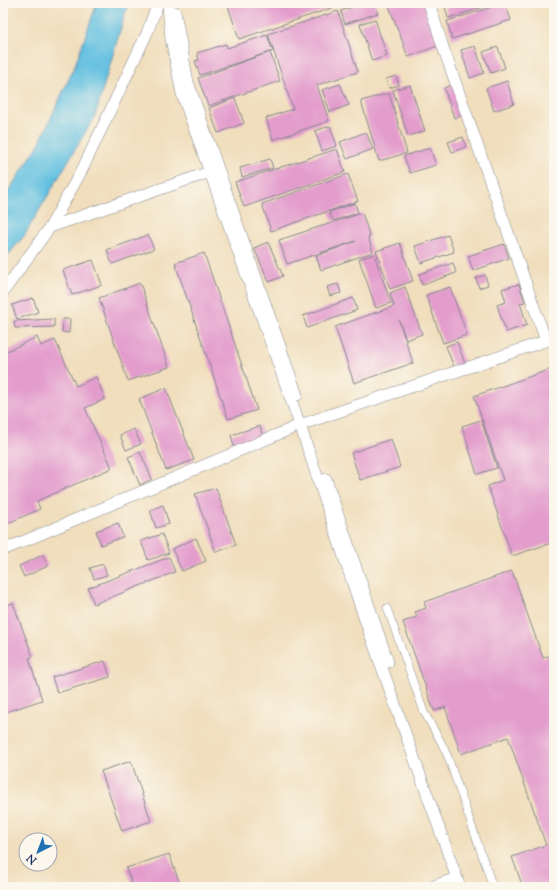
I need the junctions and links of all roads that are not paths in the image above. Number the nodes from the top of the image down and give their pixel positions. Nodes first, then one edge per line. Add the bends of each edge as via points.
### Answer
1 (158, 3) edge
2 (168, 3) edge
3 (174, 3) edge
4 (429, 3) edge
5 (210, 172) junction
6 (50, 227) junction
7 (3, 292) edge
8 (550, 340) edge
9 (304, 424) junction
10 (3, 550) edge
11 (387, 608) dead end
12 (458, 883) edge
13 (431, 887) edge
14 (464, 887) edge
15 (493, 887) edge

1 - 6 street via 147,33 82,170
2 - 5 street via 171,39 182,94
3 - 9 street via 188,82
4 - 8 street
5 - 6 street
5 - 9 street
6 - 7 street
8 - 9 street
9 - 10 street
9 - 12 street via 364,617
9 - 14 street
11 - 15 street via 424,712 448,757
12 - 13 street

